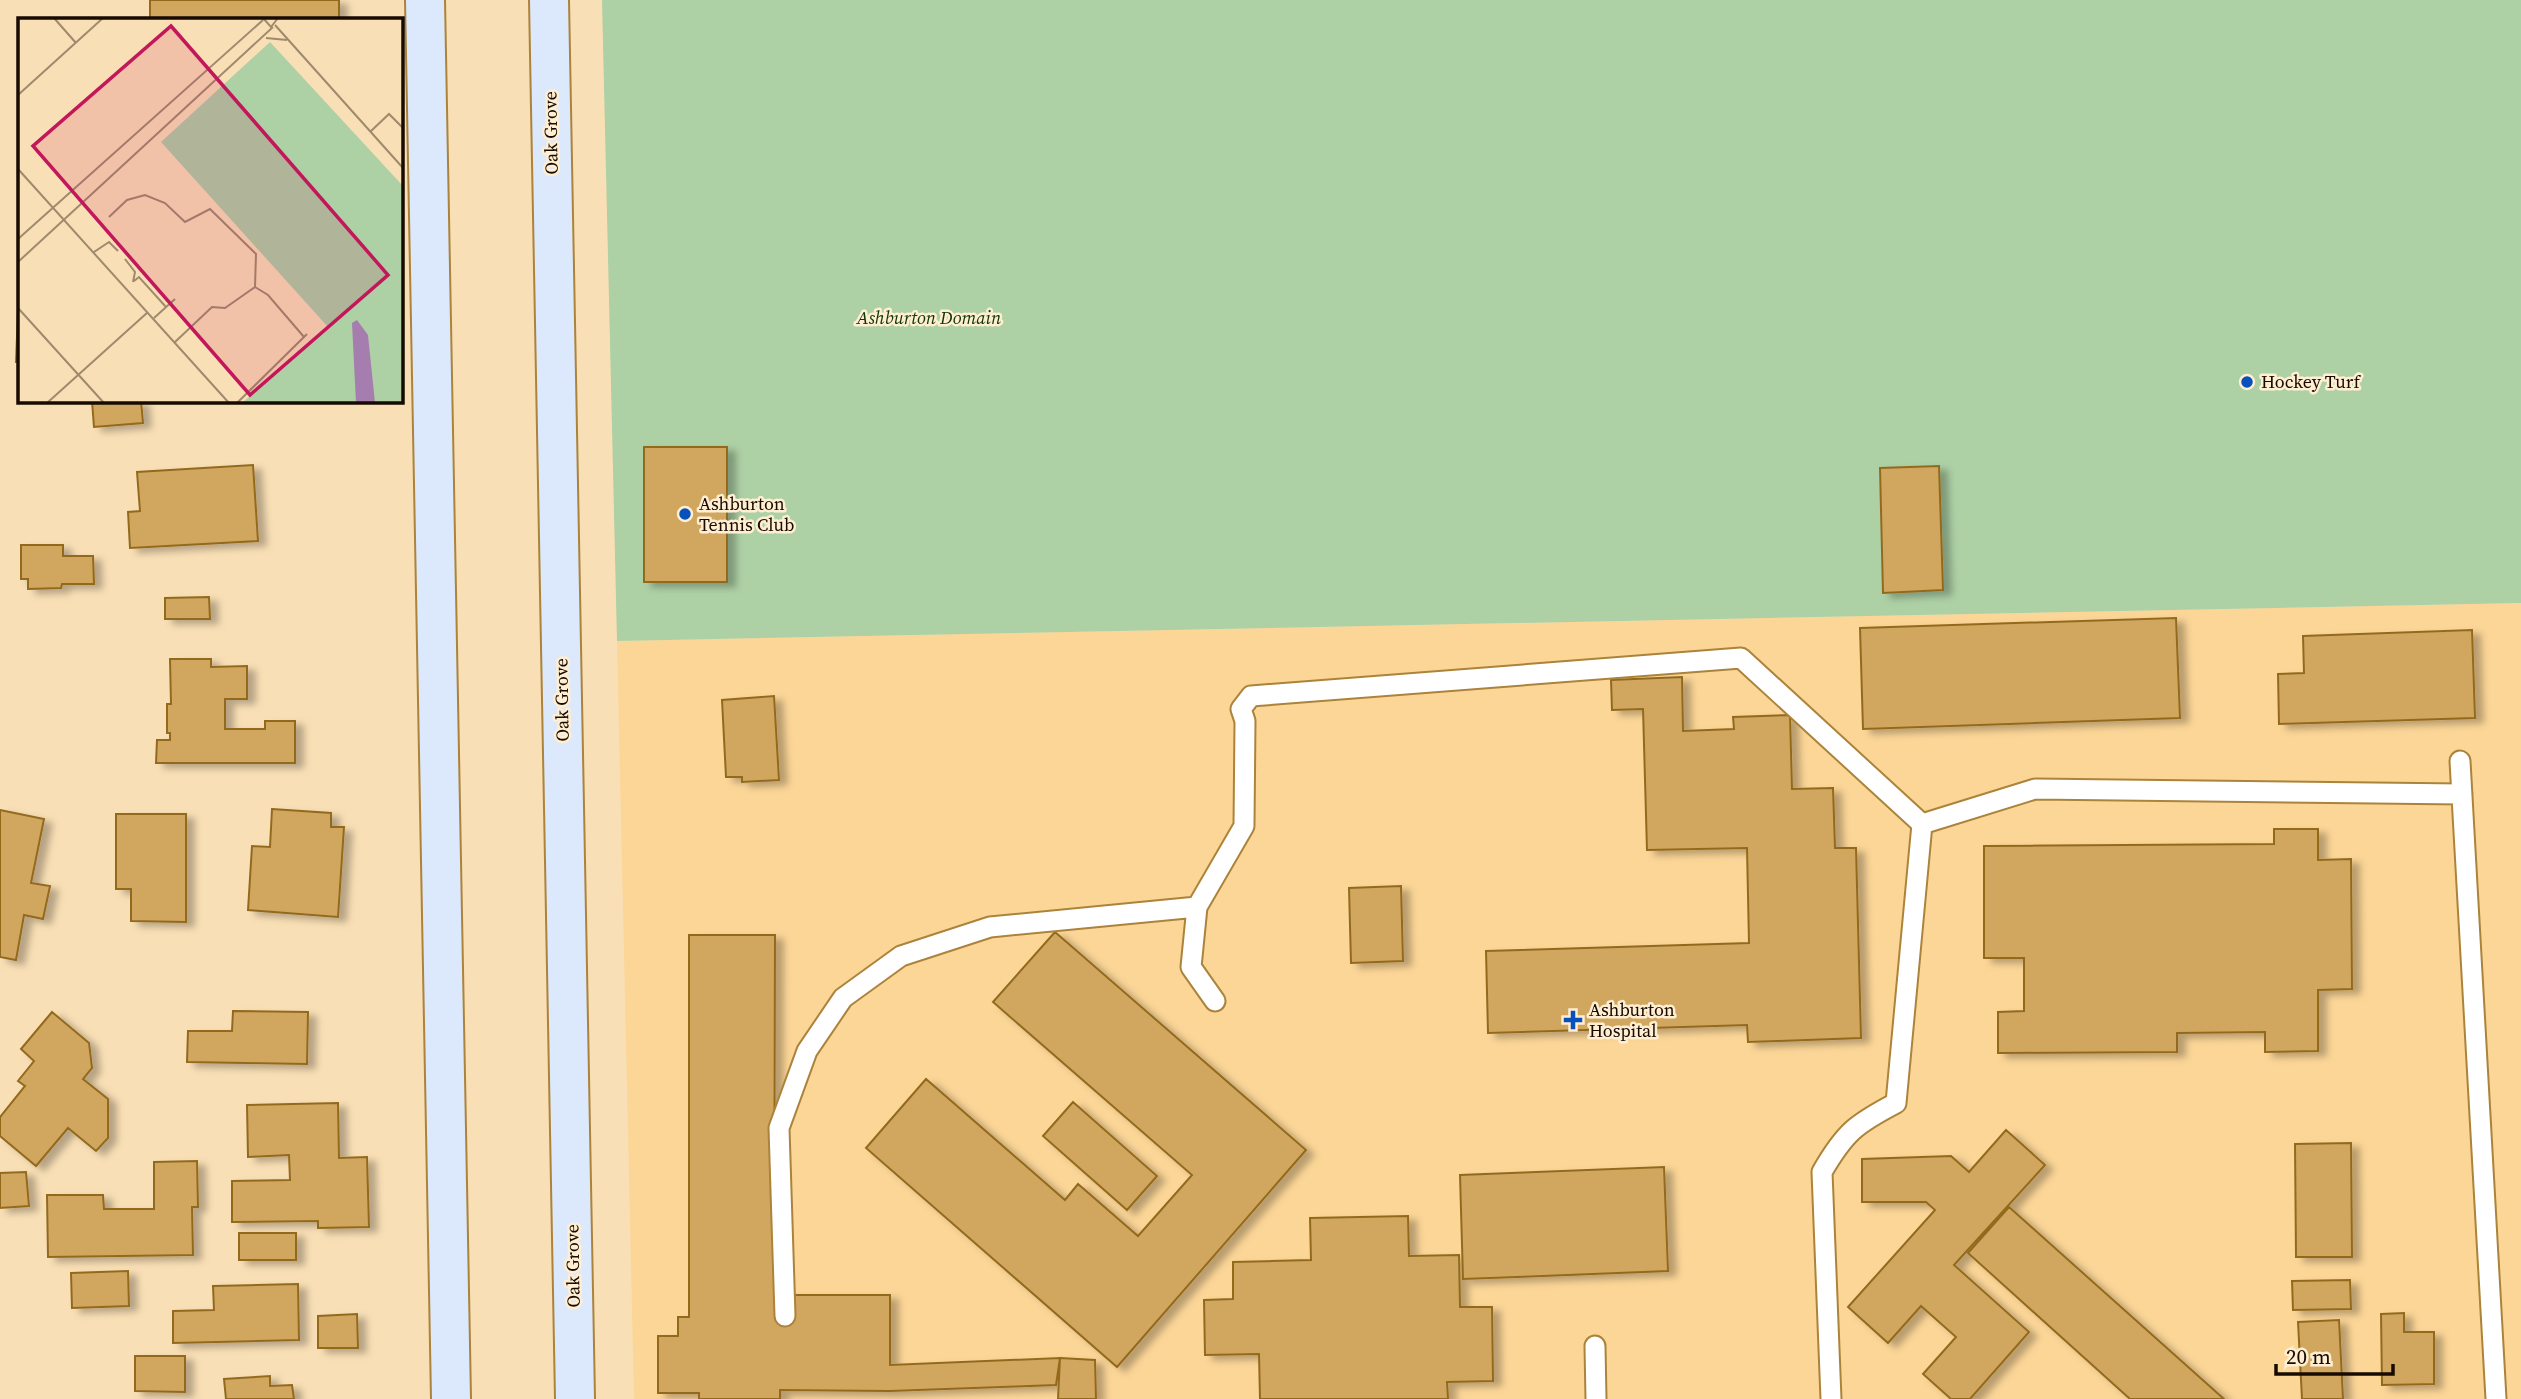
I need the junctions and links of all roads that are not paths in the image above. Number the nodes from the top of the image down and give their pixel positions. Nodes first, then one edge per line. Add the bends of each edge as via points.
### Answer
1 (425, 0) edge
2 (549, 0) edge
3 (2460, 761) dead end
4 (2462, 794) junction
5 (1922, 824) junction
6 (1197, 907) junction
7 (1215, 1001) dead end
8 (785, 1316) dead end
9 (1595, 1346) dead end
10 (451, 1399) edge
11 (575, 1399) edge
12 (1596, 1399) edge
13 (1831, 1399) edge
14 (2497, 1399) edge

1 - 10 street
2 - 11 street, Oak Grove
3 - 4 lane
4 - 5 lane via 2035,789
4 - 14 lane
5 - 6 lane via 1741,658 1251,696 1241,709 1245,721 1244,826
5 - 13 lane via 1896,1102 1861,1121 1838,1145 1822,1172
6 - 7 lane via 1191,967
6 - 8 lane via 990,927 901,956 843,998 807,1051 779,1128
9 - 12 lane

